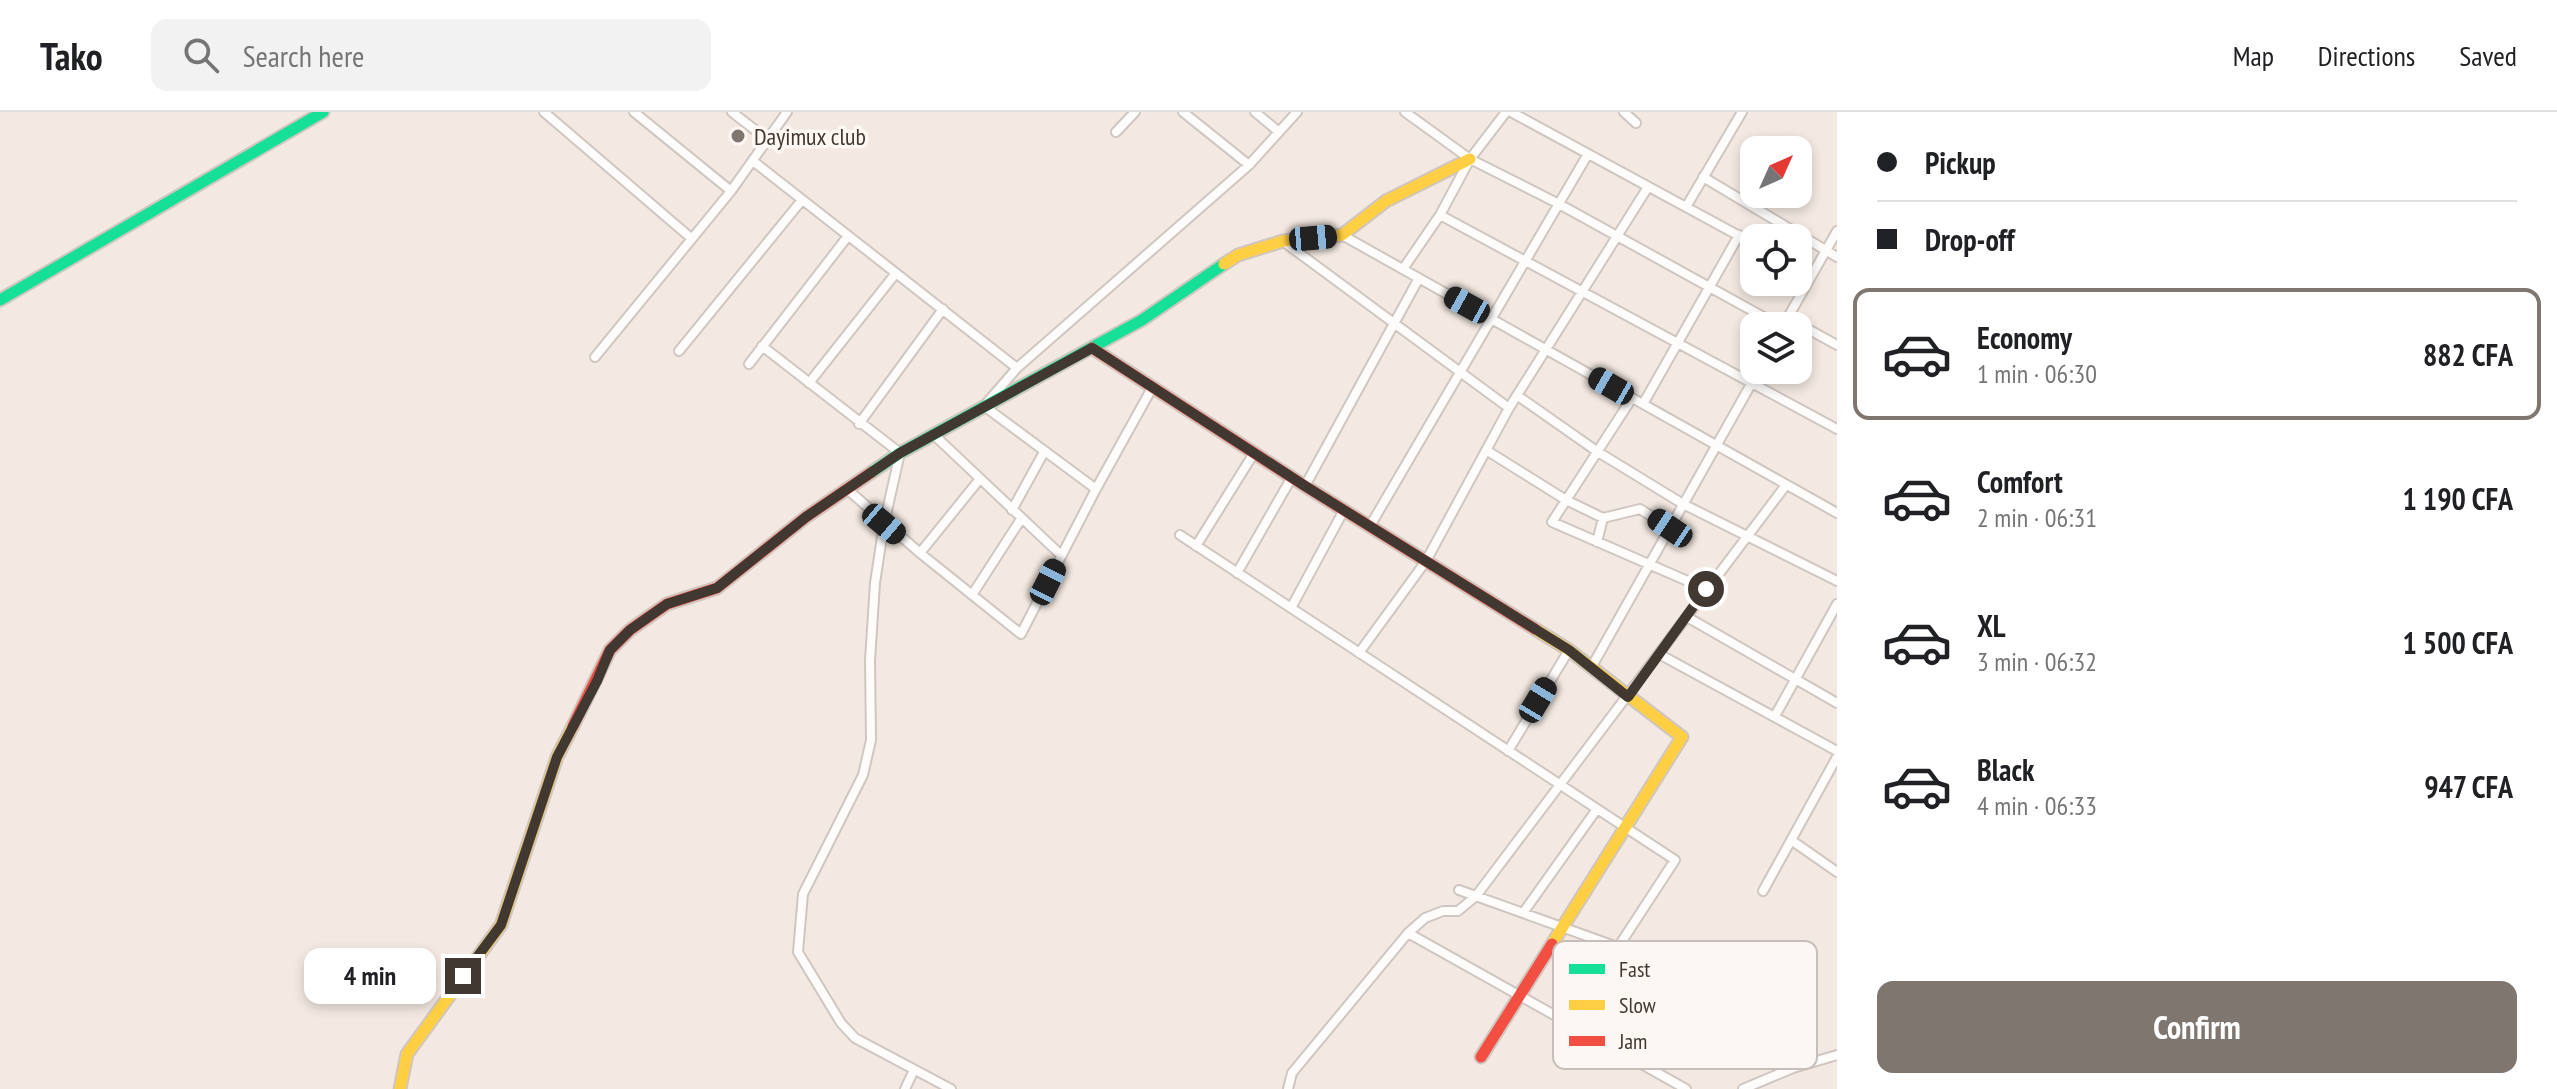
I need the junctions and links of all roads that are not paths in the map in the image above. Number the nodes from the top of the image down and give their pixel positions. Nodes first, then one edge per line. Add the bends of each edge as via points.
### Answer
1 (323, 112) edge
2 (544, 112) edge
3 (634, 112) edge
4 (732, 112) edge
5 (787, 112) edge
6 (1135, 112) edge
7 (1183, 112) edge
8 (1255, 112) edge
9 (1297, 112) edge
10 (1405, 112) edge
11 (1508, 112) edge
12 (1624, 112) edge
13 (1742, 112) edge
14 (1636, 123) dead end
15 (1116, 132) dead end
16 (1279, 132) junction
17 (768, 140) junction
18 (1588, 154) junction
19 (1470, 159) junction
20 (753, 161) junction
21 (1249, 165) junction
22 (1703, 177) junction
23 (1648, 187) junction
24 (731, 191) junction
25 (802, 200) junction
26 (1559, 204) junction
27 (1686, 207) junction
28 (1440, 215) junction
29 (1837, 231) edge
30 (1342, 235) junction
31 (1739, 235) joint
32 (848, 236) junction
33 (1618, 236) junction
34 (691, 238) junction
35 (1283, 241) junction
36 (1826, 251) junction
37 (1837, 257) edge
38 (1526, 261) junction
39 (1403, 269) junction
40 (896, 273) junction
41 (1812, 275) edge
42 (1419, 278) junction
43 (1709, 287) junction
44 (1583, 292) junction
45 (0, 300) edge
46 (943, 309) junction
47 (1761, 312) edge
48 (1491, 319) junction
49 (1394, 323) junction
50 (1812, 335) edge
51 (1678, 344) junction
52 (1837, 345) edge
53 (762, 346) junction
54 (1092, 348) junction
55 (1546, 350) junction
56 (679, 351) dead end
57 (595, 357) dead end
58 (749, 364) dead end
59 (1017, 368) junction
60 (1460, 372) junction
61 (1740, 378) edge
62 (809, 383) junction
63 (1751, 384) joint
64 (1152, 388) junction
65 (1518, 396) junction
66 (1632, 398) junction
67 (1643, 404) junction
68 (984, 406) junction
69 (1509, 408) junction
70 (859, 424) junction
71 (1837, 429) edge
72 (933, 434) junction
73 (1716, 446) junction
74 (1486, 450) junction
75 (1044, 452) junction
76 (1598, 452) junction
77 (900, 453) junction
78 (1254, 453) junction
79 (1292, 477) junction
80 (979, 480) junction
81 (1786, 485) junction
82 (1305, 486) junction
83 (847, 489) junction
84 (1096, 489) junction
85 (1566, 500) junction
86 (1683, 504) junction
87 (1012, 510) junction
88 (1344, 510) junction
89 (1837, 513) edge
90 (1603, 518) junction
91 (1021, 519) junction
92 (884, 524) junction
93 (1370, 526) junction
94 (1670, 528) junction
95 (1180, 535) dead end
96 (1747, 537) junction
97 (1597, 542) junction
98 (1196, 546) junction
99 (920, 553) junction
100 (1061, 555) junction
101 (1426, 561) junction
102 (1649, 565) junction
103 (1237, 573) junction
104 (1837, 581) edge
105 (1706, 589) junction
106 (972, 595) junction
107 (1837, 604) edge
108 (1291, 608) junction
109 (1687, 617) junction
110 (1569, 650) junction
111 (1359, 653) junction
112 (1659, 654) junction
113 (1591, 668) junction
114 (1795, 679) junction
115 (1628, 697) junction
116 (1837, 703) edge
117 (1775, 716) junction
118 (1508, 751) junction
119 (1837, 751) edge
120 (1837, 757) edge
121 (1560, 785) junction
122 (1597, 809) junction
123 (1624, 827) junction
124 (1791, 840) junction
125 (1837, 872) edge
126 (1459, 890) dead end
127 (1763, 891) dead end
128 (1476, 896) junction
129 (1523, 913) junction
130 (1563, 927) junction
131 (1408, 933) junction
132 (1554, 941) edge
133 (1602, 941) edge
134 (1623, 941) edge
135 (1553, 943) edge
136 (1519, 997) junction
137 (1553, 1016) edge
138 (1837, 1055) edge
139 (1481, 1057) dead end
140 (1817, 1061) edge
141 (1650, 1069) edge
142 (1791, 1069) edge
143 (914, 1070) junction
144 (400, 1089) edge
145 (905, 1089) edge
146 (951, 1089) edge
147 (1288, 1089) edge
148 (1686, 1089) edge
149 (1743, 1089) edge

1 - 45 street
2 - 34 street
3 - 24 street
4 - 17 street
5 - 17 street
6 - 15 street
7 - 21 street
8 - 16 street
9 - 16 street
10 - 19 street
11 - 18 street
11 - 19 street
12 - 14 street
13 - 22 street
16 - 21 street
17 - 20 street
18 - 23 street
18 - 26 street
19 - 26 street
19 - 28 street
19 - 30 street via 1386,201
20 - 24 street
20 - 25 street
21 - 59 street
22 - 27 street
22 - 36 street
23 - 27 street
23 - 33 street
24 - 34 street
25 - 32 street
25 - 56 street
26 - 33 street
26 - 38 street
27 - 31 street
28 - 38 street
28 - 39 street
29 - 36 street
30 - 35 street
30 - 39 street
31 - 43 street
32 - 40 street
32 - 53 street
33 - 43 street
33 - 44 street
34 - 57 street
35 - 49 street
35 - 54 street via 1238,255
36 - 37 street
36 - 41 street
38 - 44 street
38 - 48 street
39 - 42 street
40 - 46 street
40 - 62 street
42 - 48 street
42 - 49 street
43 - 47 street
43 - 51 street
44 - 51 street
44 - 55 street
46 - 59 street
46 - 70 street
48 - 55 street
48 - 60 street
49 - 60 street
49 - 82 street
50 - 52 street
51 - 61 street
51 - 67 street
53 - 58 street
53 - 62 street
54 - 64 street
54 - 68 street
55 - 65 street
55 - 66 street
59 - 68 street
60 - 69 street
60 - 93 street
62 - 70 street
63 - 71 street
63 - 73 street
64 - 78 street
64 - 84 street
65 - 69 street
65 - 76 street
66 - 67 street
66 - 76 street
67 - 73 street
68 - 72 street
68 - 75 street
69 - 74 street
70 - 77 street
72 - 77 street
72 - 80 street
73 - 81 street
73 - 86 street
74 - 85 street
74 - 101 street
75 - 84 street
75 - 87 street
76 - 85 street
76 - 86 street
77 - 83 street
77 - 92 street
78 - 79 street
78 - 98 street
79 - 82 street
79 - 103 street
80 - 87 street
80 - 99 street
81 - 89 street
81 - 96 street
82 - 88 street
83 - 92 street
83 - 144 street via 717,588 667,604 610,650 557,757 501,925 407,1054
84 - 100 street
85 - 90 street
85 - 97 street via 1552,522
86 - 94 street
86 - 96 street
87 - 91 street
88 - 93 street
88 - 108 street
90 - 94 street via 1640,509
90 - 97 street
91 - 100 street
91 - 106 street
92 - 99 street
92 - 143 street via 870,660 871,740 863,775 803,894 798,952 855,1038
93 - 101 street
94 - 102 street
95 - 98 street
96 - 104 street
96 - 105 street
97 - 102 street
98 - 103 street
99 - 106 street
100 - 106 street via 1021,634
101 - 110 street
101 - 111 street
102 - 105 street
102 - 113 street
103 - 108 street
105 - 109 street
107 - 114 street
108 - 111 street
109 - 112 street
109 - 114 street
110 - 113 street
110 - 118 street
111 - 118 street
112 - 115 street
112 - 117 street
113 - 115 street
114 - 116 street
114 - 117 street
115 - 121 street
115 - 123 street via 1682,737
117 - 119 street
118 - 121 street
120 - 124 street
121 - 122 street
121 - 128 street
122 - 123 street
122 - 129 street
123 - 130 street
123 - 134 street via 1675,860
124 - 125 street
124 - 127 street
126 - 128 street
128 - 129 street
128 - 131 street via 1458,911 1425,918
129 - 130 street
130 - 132 street
130 - 133 street
131 - 136 street
131 - 147 street via 1292,1073
135 - 136 street
136 - 137 street
136 - 139 street
138 - 140 street
141 - 148 street
142 - 149 street
143 - 145 street
143 - 146 street

